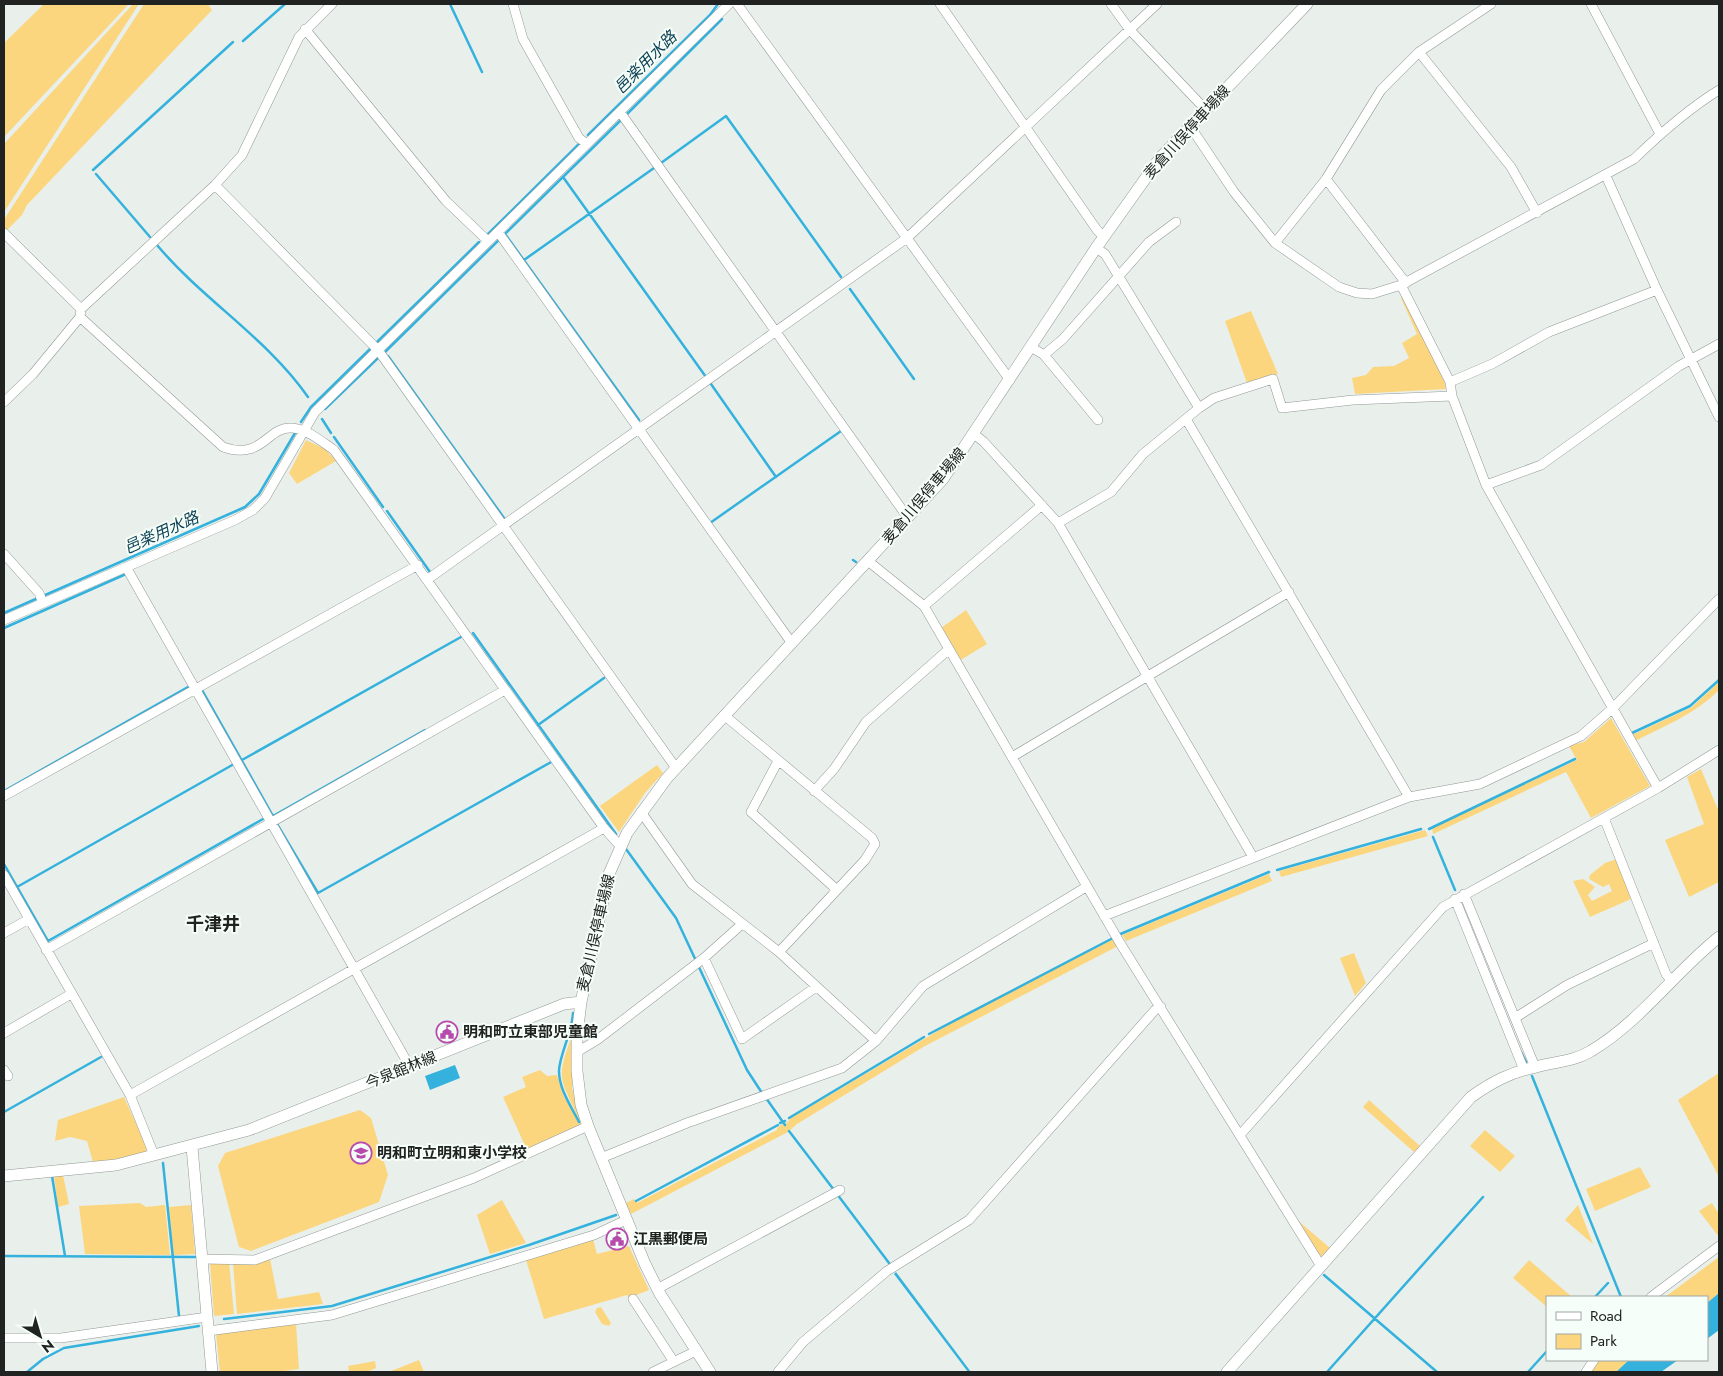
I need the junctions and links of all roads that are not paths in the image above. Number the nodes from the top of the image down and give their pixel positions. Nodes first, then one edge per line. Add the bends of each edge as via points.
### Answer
1 (332, 4) edge
2 (513, 4) edge
3 (729, 4) edge
4 (737, 4) edge
5 (940, 4) edge
6 (1112, 4) edge
7 (1157, 4) edge
8 (1307, 4) edge
9 (1491, 4) edge
10 (1591, 4) edge
11 (305, 29) junction
12 (1130, 30) junction
13 (1419, 52) junction
14 (1719, 90) edge
15 (1206, 110) junction
16 (620, 112) junction
17 (1190, 126) junction
18 (1028, 127) junction
19 (1660, 134) junction
20 (587, 144) junction
21 (1606, 176) junction
22 (1326, 179) junction
23 (216, 184) junction
24 (1537, 213) junction
25 (1176, 222) dead end
26 (498, 232) junction
27 (4, 233) edge
28 (1104, 237) junction
29 (907, 238) junction
30 (488, 241) junction
31 (1275, 243) junction
32 (1096, 248) junction
33 (1117, 276) junction
34 (1404, 284) junction
35 (1657, 290) junction
36 (81, 313) junction
37 (777, 332) junction
38 (1719, 344) edge
39 (1031, 347) junction
40 (378, 350) junction
41 (1044, 355) junction
42 (1691, 359) junction
43 (1010, 380) junction
44 (1450, 382) junction
45 (1452, 396) junction
46 (4, 402) edge
47 (1199, 408) junction
48 (1719, 417) edge
49 (1186, 419) junction
50 (1098, 420) dead end
51 (303, 430) junction
52 (639, 430) junction
53 (974, 434) junction
54 (1486, 486) junction
55 (1042, 505) junction
56 (908, 518) junction
57 (1058, 523) junction
58 (502, 525) junction
59 (4, 554) edge
60 (868, 561) junction
61 (418, 565) junction
62 (126, 567) junction
63 (428, 579) junction
64 (1289, 592) junction
65 (42, 599) junction
66 (1719, 599) edge
67 (924, 606) junction
68 (4, 620) edge
69 (791, 642) junction
70 (948, 650) junction
71 (1148, 677) junction
72 (195, 688) junction
73 (505, 690) junction
74 (1612, 708) junction
75 (725, 716) junction
76 (1719, 750) edge
77 (1012, 757) junction
78 (778, 761) junction
79 (676, 768) junction
80 (1658, 788) junction
81 (814, 791) junction
82 (4, 796) edge
83 (1409, 797) junction
84 (640, 812) junction
85 (1604, 818) junction
86 (271, 822) junction
87 (604, 828) junction
88 (620, 846) junction
89 (1253, 857) junction
90 (4, 875) edge
91 (1086, 887) junction
92 (837, 890) junction
93 (1464, 894) junction
94 (1455, 899) junction
95 (1104, 916) junction
96 (29, 919) junction
97 (742, 924) junction
98 (4, 933) edge
99 (1719, 937) edge
100 (1654, 943) junction
101 (46, 950) junction
102 (778, 952) junction
103 (704, 958) junction
104 (354, 967) junction
105 (1671, 980) junction
106 (816, 987) junction
107 (71, 994) junction
108 (581, 1002) junction
109 (1161, 1006) junction
110 (1515, 1018) junction
111 (4, 1033) edge
112 (876, 1041) junction
113 (577, 1052) junction
114 (410, 1067) junction
115 (1530, 1069) junction
116 (130, 1095) junction
117 (588, 1126) junction
118 (1240, 1134) junction
119 (192, 1146) junction
120 (154, 1155) junction
121 (601, 1158) junction
122 (4, 1176) edge
123 (840, 1190) dead end
124 (626, 1220) junction
125 (1719, 1246) edge
126 (202, 1259) junction
127 (1320, 1266) junction
128 (657, 1288) junction
129 (1652, 1296) edge
130 (633, 1299) dead end
131 (207, 1317) junction
132 (208, 1331) junction
133 (4, 1338) edge
134 (696, 1351) junction
135 (1593, 1361) edge
136 (674, 1362) junction
137 (212, 1372) edge
138 (653, 1372) edge
139 (710, 1372) edge
140 (778, 1372) edge
141 (1227, 1372) edge
142 (1586, 1372) edge

1 - 11 street
2 - 20 street via 523,39 579,138
3 - 16 street
4 - 29 street
5 - 18 street
6 - 12 street
7 - 12 street
8 - 15 main road, 麦倉川俣停車場線
9 - 13 street
10 - 19 street
11 - 23 street via 293,47 242,155
11 - 30 street via 446,201
12 - 15 street
12 - 18 street
13 - 22 street via 1381,90
13 - 24 street via 1510,167
14 - 19 street
15 - 17 main road, 麦倉川俣停車場線
16 - 20 street
16 - 37 street
17 - 28 main road, 麦倉川俣停車場線 via 1160,158
17 - 31 street via 1234,192
18 - 28 street
18 - 29 street
19 - 21 street via 1634,159
20 - 26 street
21 - 24 street
21 - 35 street
22 - 31 street
22 - 34 street
23 - 36 street
23 - 40 street
24 - 34 street
25 - 33 street via 1149,242
26 - 30 street
26 - 52 street
27 - 36 street
28 - 32 main road, 麦倉川俣停車場線
29 - 37 street
29 - 43 street
30 - 40 street
31 - 34 street via 1339,287 1357,293 1372,294
32 - 33 street via 1105,254
32 - 39 main road, 麦倉川俣停車場線
33 - 41 street via 1063,339
33 - 47 street
34 - 44 street
35 - 42 street
35 - 44 street via 1549,332 1492,364
36 - 46 street via 33,374
36 - 51 street via 224,447 244,451 284,429
37 - 52 street
37 - 56 street
38 - 42 street
39 - 41 street
39 - 43 main road, 麦倉川俣停車場線
40 - 51 street via 315,412
40 - 58 street
41 - 50 street
42 - 48 street
42 - 54 street via 1541,465
43 - 53 main road, 麦倉川俣停車場線
44 - 45 street
45 - 47 street via 1352,400 1282,408 1273,379 1214,398
45 - 54 street
47 - 49 street
49 - 57 street via 1144,454 1111,492
49 - 64 street
51 - 61 street via 334,450
51 - 62 street via 265,498 253,510
52 - 58 street
52 - 69 street
53 - 55 street
53 - 56 main road, 麦倉川俣停車場線 via 948,472
54 - 74 street
55 - 57 street
55 - 67 street
56 - 60 main road, 麦倉川俣停車場線
57 - 71 street
58 - 63 street
58 - 79 street
59 - 65 street
60 - 67 street
60 - 69 main road, 麦倉川俣停車場線
61 - 63 street
61 - 72 street
62 - 65 street
62 - 72 street
63 - 73 street
64 - 71 street
64 - 83 street
65 - 68 street
66 - 74 street
67 - 70 street
69 - 75 main road, 麦倉川俣停車場線
70 - 77 street
70 - 81 street via 866,722 834,769
71 - 77 street
71 - 89 street
72 - 82 street
72 - 86 street
73 - 86 street
73 - 87 street
74 - 80 street
74 - 83 street via 1581,736 1480,784
75 - 78 street
75 - 79 main road, 麦倉川俣停車場線
76 - 80 street
77 - 91 street
78 - 81 street
78 - 92 street via 751,812
79 - 84 main road, 麦倉川俣停車場線
80 - 85 street
81 - 92 street via 872,838 875,844
83 - 89 street
84 - 88 main road, 麦倉川俣停車場線
84 - 97 street via 692,884
85 - 93 street
85 - 100 street
86 - 101 street
86 - 104 street
87 - 88 street
87 - 104 street
88 - 108 main road, 麦倉川俣停車場線 via 604,892
89 - 95 street
90 - 96 street
91 - 95 street
91 - 112 street via 923,986
92 - 102 street
93 - 94 street
93 - 110 street
94 - 115 street
94 - 118 street via 1435,913
95 - 109 street
96 - 98 street
96 - 101 street
97 - 102 street
97 - 103 street
99 - 105 main road
100 - 105 street
100 - 110 street via 1567,985
101 - 107 street
102 - 106 street
103 - 106 street via 742,1039
103 - 113 street
104 - 114 street
104 - 116 street
105 - 115 main road via 1631,1020 1590,1052
106 - 112 street
107 - 111 street
107 - 116 street
108 - 113 main road
108 - 114 main road, 今泉館林線 via 564,1004
109 - 118 street
109 - 140 street via 969,1220 887,1271 815,1331
110 - 115 street
112 - 121 street via 832,1073 687,1122
113 - 117 main road via 578,1089
114 - 119 main road, 今泉館林線 via 249,1130
115 - 127 main road via 1498,1079 1471,1097
116 - 120 street
117 - 121 main road
117 - 126 street via 474,1178 255,1260
118 - 127 street
119 - 120 main road, 今泉館林線
119 - 126 main road
120 - 122 main road, 今泉館林線 via 96,1169
121 - 124 main road
123 - 128 street
124 - 128 main road
124 - 132 street via 599,1234 332,1316
125 - 129 street
126 - 131 main road
127 - 141 main road
128 - 134 main road
130 - 136 street
131 - 132 main road
131 - 133 street via 61,1338
132 - 137 main road
134 - 136 street
134 - 139 main road
135 - 142 street
136 - 138 street

